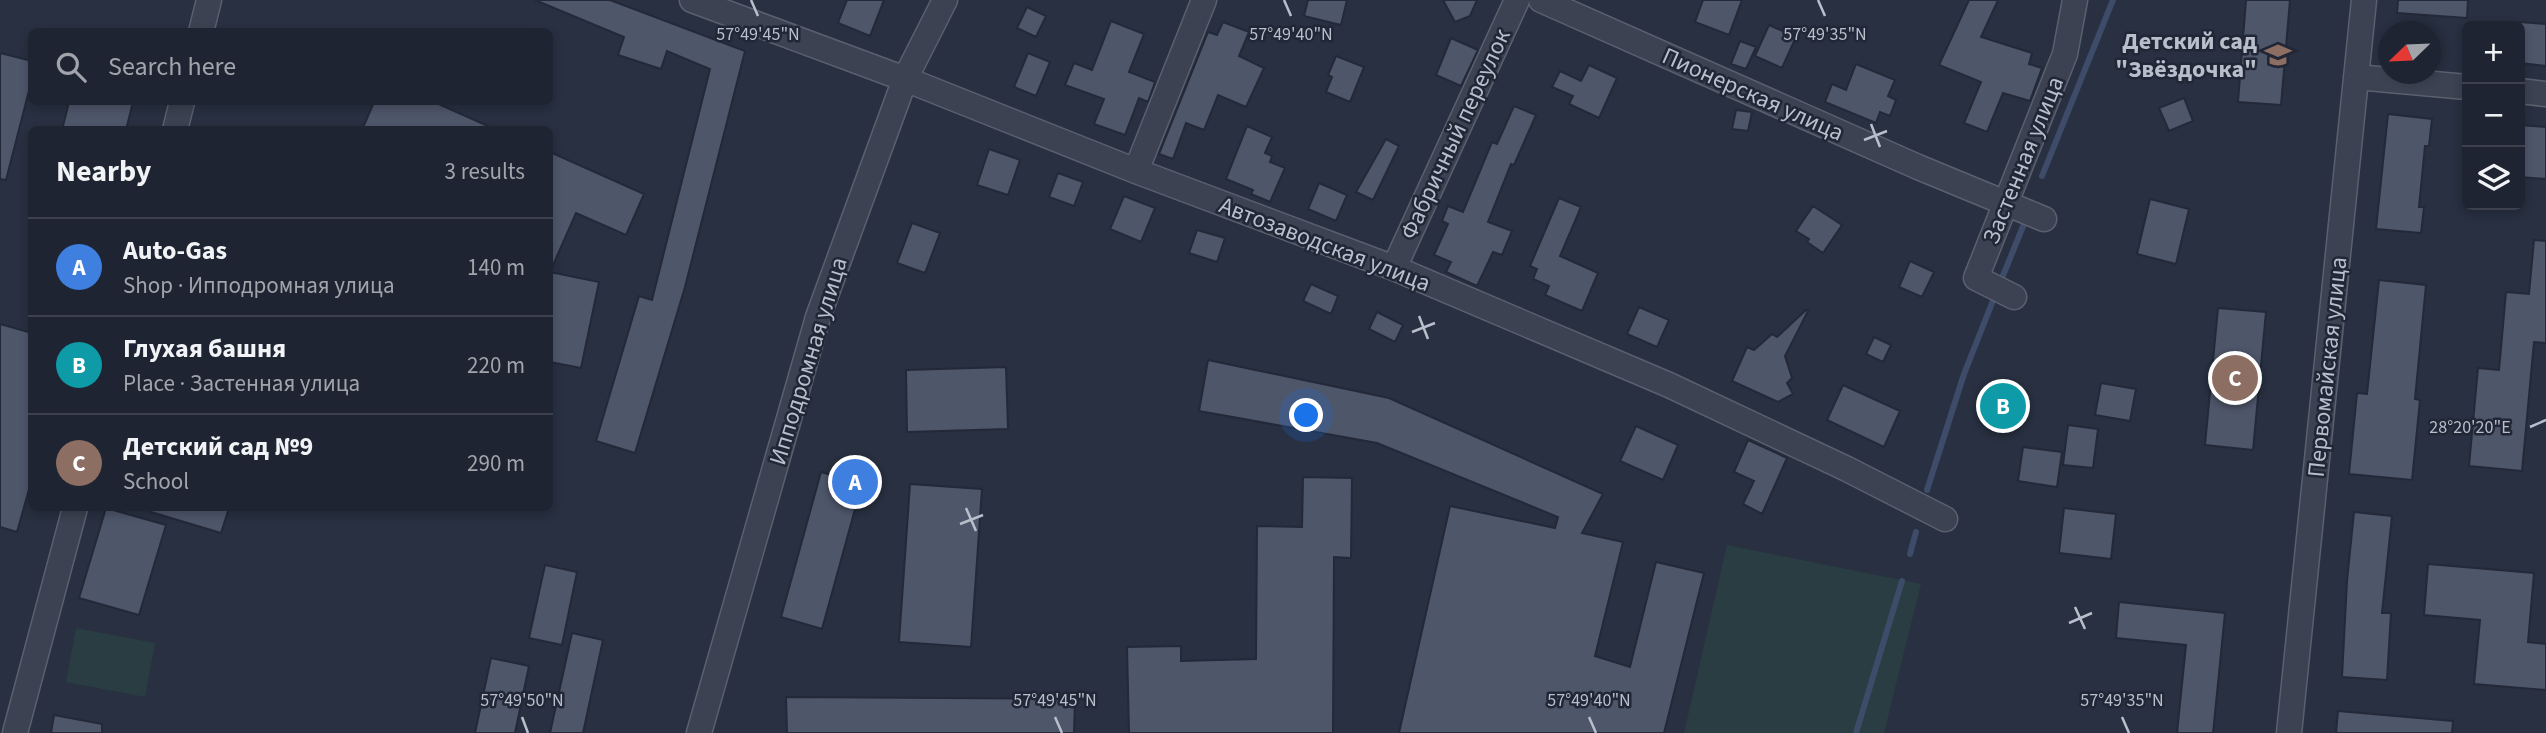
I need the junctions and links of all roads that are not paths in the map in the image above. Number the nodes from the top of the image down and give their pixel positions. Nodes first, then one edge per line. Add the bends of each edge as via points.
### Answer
1 (209, 0) edge
2 (692, 0) edge
3 (945, 0) edge
4 (1204, 0) edge
5 (1517, 0) edge
6 (1541, 0) edge
7 (2075, 0) edge
8 (2364, 0) edge
9 (202, 28) edge
10 (2356, 77) junction
11 (905, 79) junction
12 (2462, 87) edge
13 (2525, 91) edge
14 (2546, 93) edge
15 (181, 105) edge
16 (176, 126) edge
17 (1136, 171) junction
18 (2006, 204) junction
19 (2044, 219) dead end
20 (1394, 268) junction
21 (2003, 291) dead end
22 (74, 511) edge
23 (1945, 519) dead end
24 (15, 733) edge
25 (699, 733) edge
26 (2289, 733) edge

1 - 9 street
2 - 11 street, Автозаводская улица
3 - 11 street, Ипподромная улица
4 - 17 street
5 - 20 street, Фабричный переулок
6 - 18 street, Пионерская улица
7 - 18 street, Застенная улица via 2065,54
8 - 10 street, Первомайская улица
10 - 12 street
10 - 26 street, Первомайская улица
11 - 17 street, Автозаводская улица
11 - 25 street, Ипподромная улица via 818,317
13 - 14 street
15 - 16 street
17 - 20 street, Автозаводская улица
18 - 19 street, Пионерская улица
18 - 21 street, Застенная улица via 1976,278
20 - 23 street, Автозаводская улица via 1670,385
22 - 24 street

